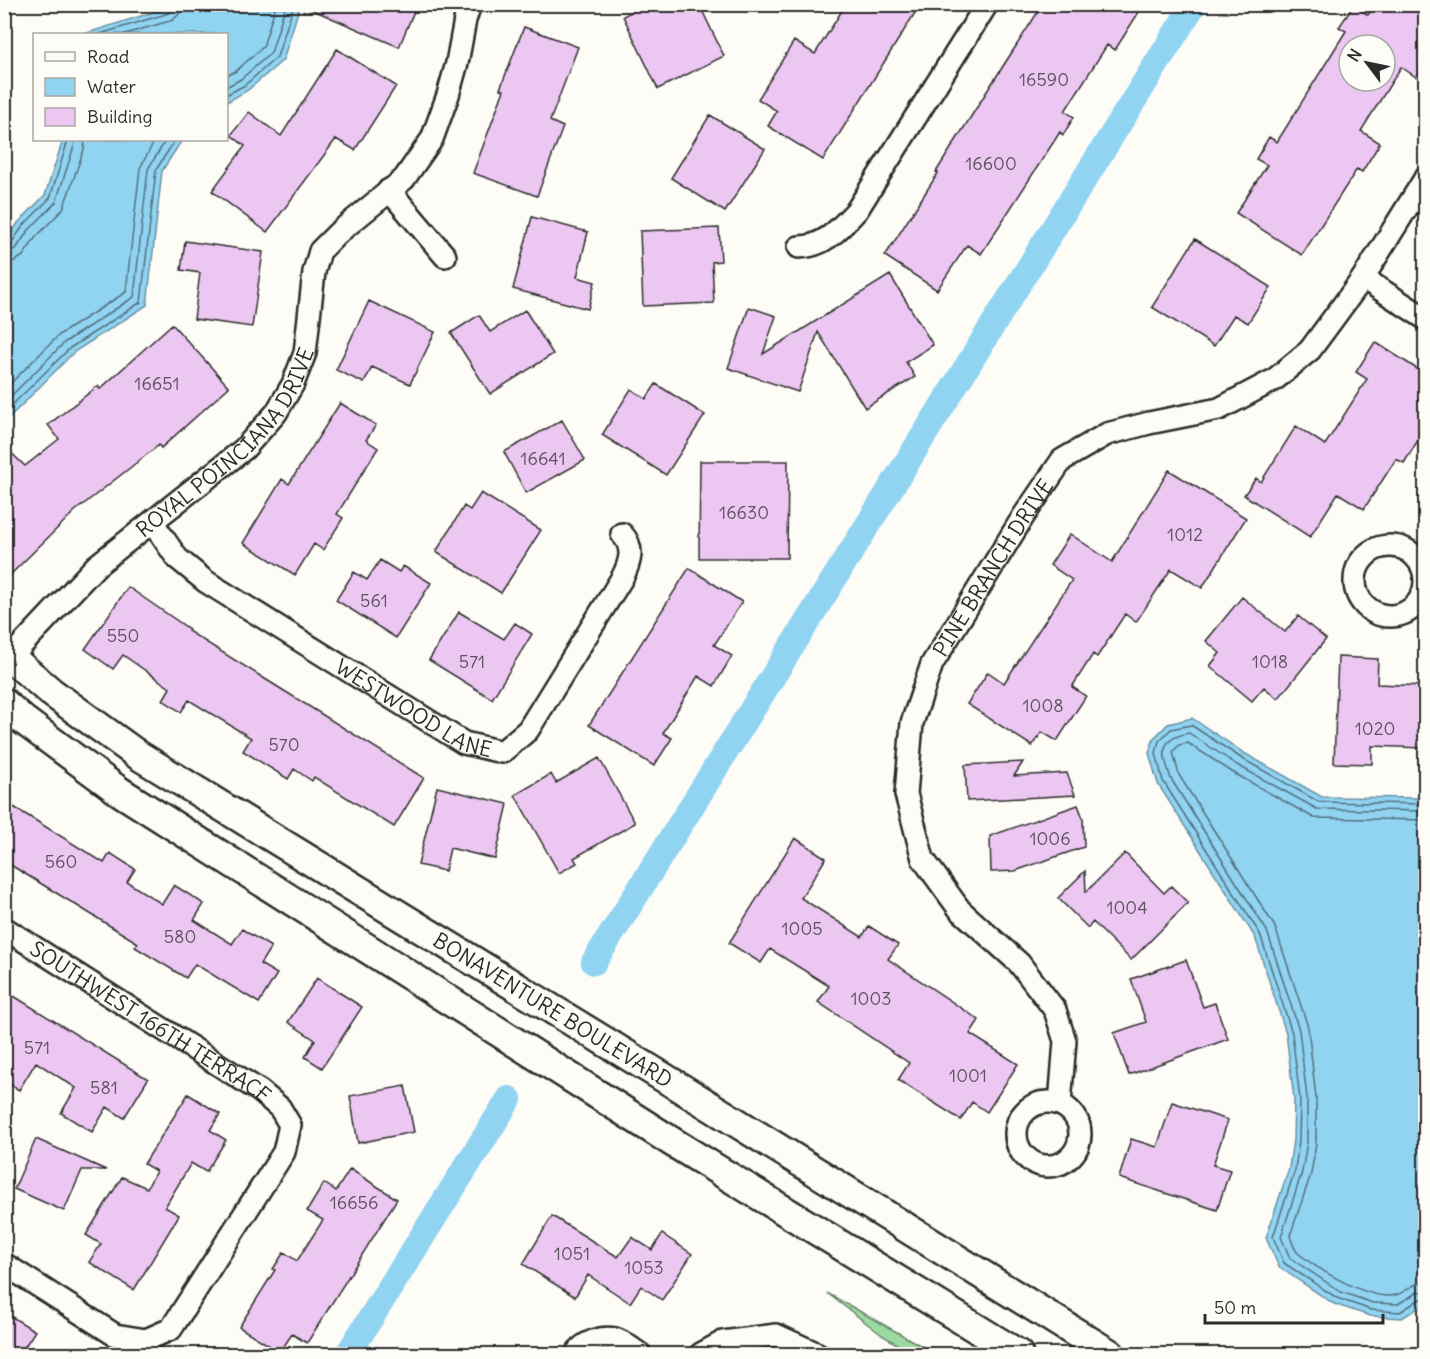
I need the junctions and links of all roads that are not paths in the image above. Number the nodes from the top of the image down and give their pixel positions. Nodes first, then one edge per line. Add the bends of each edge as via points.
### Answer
1 (470, 4) edge
2 (984, 5) edge
3 (1425, 177) edge
4 (389, 190) junction
5 (800, 247) dead end
6 (445, 256) dead end
7 (1364, 278) junction
8 (1425, 319) edge
9 (153, 523) junction
10 (622, 534) dead end
11 (7, 658) edge
12 (4, 703) edge
13 (4, 928) edge
14 (1060, 1104) dead end
15 (4, 1264) edge
16 (576, 1354) edge
17 (640, 1354) edge
18 (701, 1354) edge
19 (818, 1354) edge
20 (1018, 1354) edge
21 (1110, 1354) edge

1 - 4 street, ROYAL POINCIANA DRIVE via 448,95 432,139 404,179
2 - 5 street via 856,210 829,238
3 - 7 street, PINE BRANCH DRIVE
4 - 6 street
4 - 9 street, ROYAL POINCIANA DRIVE via 320,251 305,353 276,413 244,449
7 - 8 street
7 - 14 street, PINE BRANCH DRIVE via 1310,350 1274,380 1219,410 1107,434 1062,460 932,663 912,723 906,794 922,859 960,910 1019,963 1055,1010 1065,1041
9 - 10 street, WESTWOOD LANE via 177,558 205,581 464,743 502,752 528,730 622,578 630,558 630,546
9 - 11 street, ROYAL POINCIANA DRIVE via 96,566
11 - 21 main road, BONAVENTURE BOULEVARD via 138,755
12 - 20 main road via 119,791 655,1131
13 - 15 street, SOUTHWEST 166TH TERRACE via 260,1091 280,1108 290,1125 284,1152 171,1329 146,1340 115,1335
16 - 17 street via 596,1340 616,1339
18 - 19 street via 723,1342 776,1335

